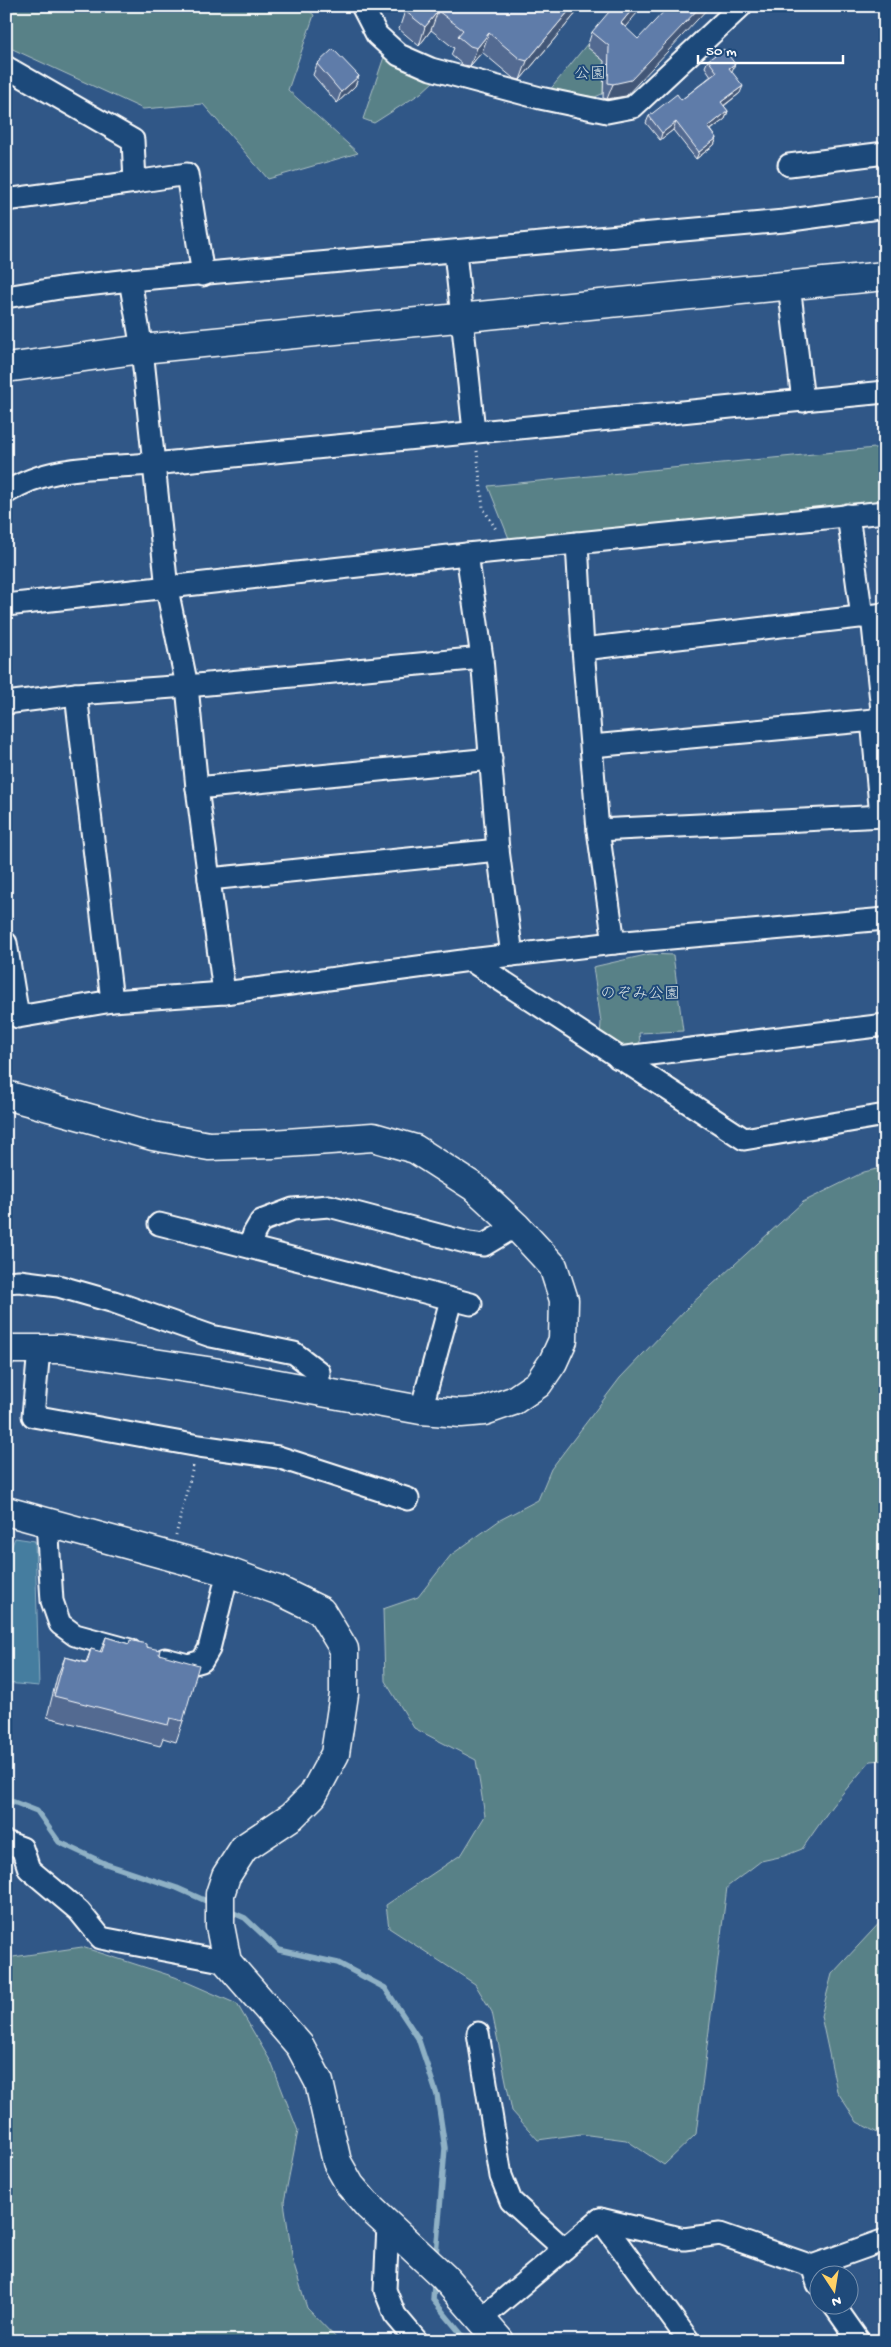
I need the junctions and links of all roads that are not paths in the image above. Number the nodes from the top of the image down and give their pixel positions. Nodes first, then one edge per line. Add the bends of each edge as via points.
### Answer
1 (362, 6) edge
2 (741, 6) edge
3 (6, 67) edge
4 (885, 152) edge
5 (789, 165) dead end
6 (135, 182) junction
7 (6, 200) edge
8 (885, 207) edge
9 (455, 252) junction
10 (203, 275) junction
11 (885, 276) edge
12 (130, 280) junction
13 (789, 285) junction
14 (6, 297) edge
15 (462, 317) junction
16 (142, 349) junction
17 (6, 368) edge
18 (885, 392) edge
19 (803, 401) junction
20 (474, 431) junction
21 (153, 464) junction
22 (6, 493) edge
23 (885, 512) edge
24 (848, 515) junction
25 (577, 543) junction
26 (468, 554) junction
27 (167, 589) junction
28 (6, 605) edge
29 (873, 616) edge
30 (583, 648) junction
31 (482, 658) junction
32 (187, 686) junction
33 (76, 694) junction
34 (6, 703) edge
35 (880, 720) edge
36 (592, 746) junction
37 (491, 759) junction
38 (198, 788) junction
39 (883, 816) edge
40 (598, 830) junction
41 (498, 850) junction
42 (209, 878) junction
43 (885, 919) edge
44 (6, 943) edge
45 (614, 943) junction
46 (512, 955) junction
47 (470, 960) junction
48 (224, 993) junction
49 (112, 1001) junction
50 (885, 1025) edge
51 (618, 1058) junction
52 (6, 1095) edge
53 (885, 1115) edge
54 (160, 1224) dead end
55 (516, 1226) junction
56 (250, 1247) junction
57 (6, 1282) edge
58 (451, 1300) junction
59 (471, 1304) dead end
60 (6, 1349) edge
61 (39, 1349) junction
62 (319, 1392) junction
63 (422, 1410) junction
64 (408, 1499) dead end
65 (6, 1511) edge
66 (47, 1522) junction
67 (228, 1572) junction
68 (6, 1842) edge
69 (227, 1962) junction
70 (478, 2033) dead end
71 (600, 2219) junction
72 (388, 2225) junction
73 (885, 2240) edge
74 (564, 2250) junction
75 (837, 2264) edge
76 (808, 2272) edge
77 (840, 2314) edge
78 (482, 2318) junction
79 (417, 2341) edge
80 (500, 2341) edge
81 (689, 2341) edge
82 (859, 2341) edge

1 - 2 street via 377,35 399,55 431,69 607,112 633,107
3 - 6 street via 133,140
4 - 5 street
6 - 7 street
6 - 10 street via 186,174
8 - 9 street via 784,221
9 - 10 street
9 - 15 street
10 - 12 street
11 - 13 street
12 - 14 street
12 - 16 street
13 - 15 street
13 - 19 street
15 - 16 street
15 - 20 street
16 - 17 street
16 - 21 street
18 - 19 street
19 - 20 street
20 - 21 street
21 - 22 street via 52,472
21 - 27 street
23 - 24 street
24 - 25 street
24 - 29 street
25 - 26 street
25 - 30 street
26 - 27 street
26 - 31 street
27 - 28 street
27 - 32 street
29 - 30 street
29 - 35 street
30 - 36 street
31 - 32 street
31 - 37 street
32 - 33 street
32 - 38 street
33 - 34 street
33 - 49 street
35 - 36 street
35 - 39 street
36 - 40 street
37 - 38 street
37 - 41 street
38 - 42 street
39 - 40 street
40 - 45 street
41 - 42 street
41 - 46 street
42 - 48 street
43 - 45 street
44 - 49 street via 18,1017
45 - 46 street
46 - 47 street
47 - 48 street
47 - 51 street
48 - 49 street
50 - 51 street
51 - 53 street via 744,1139
52 - 55 street via 153,1136 209,1146 373,1137 415,1149 442,1165 474,1187
54 - 56 street
55 - 56 street via 484,1245 469,1244 329,1206 293,1209 261,1220
55 - 63 street via 553,1266 564,1300 562,1340 553,1362 538,1384 513,1401 461,1413
56 - 58 street
57 - 62 street via 58,1286 211,1336 294,1353 319,1372
58 - 59 street
58 - 63 street
60 - 61 street
61 - 62 street via 61,1349 207,1371
61 - 64 street via 33,1416 278,1457
62 - 63 street
65 - 66 street
66 - 67 street
66 - 67 street via 52,1601 60,1624 75,1635 188,1665 202,1660 209,1650
67 - 69 street via 280,1591 321,1611 344,1649 344,1694 335,1754 313,1795 292,1816 244,1848 226,1876 220,1907
68 - 69 street via 22,1848 29,1869 79,1911 101,1938
69 - 72 street via 300,2046 319,2082 337,2162 350,2185
70 - 74 street via 501,2176 511,2201
71 - 74 street
71 - 76 street via 684,2239 720,2234
71 - 81 street
72 - 78 street
72 - 79 street via 385,2290 395,2315
73 - 75 street
74 - 78 street
77 - 82 street
78 - 80 street

